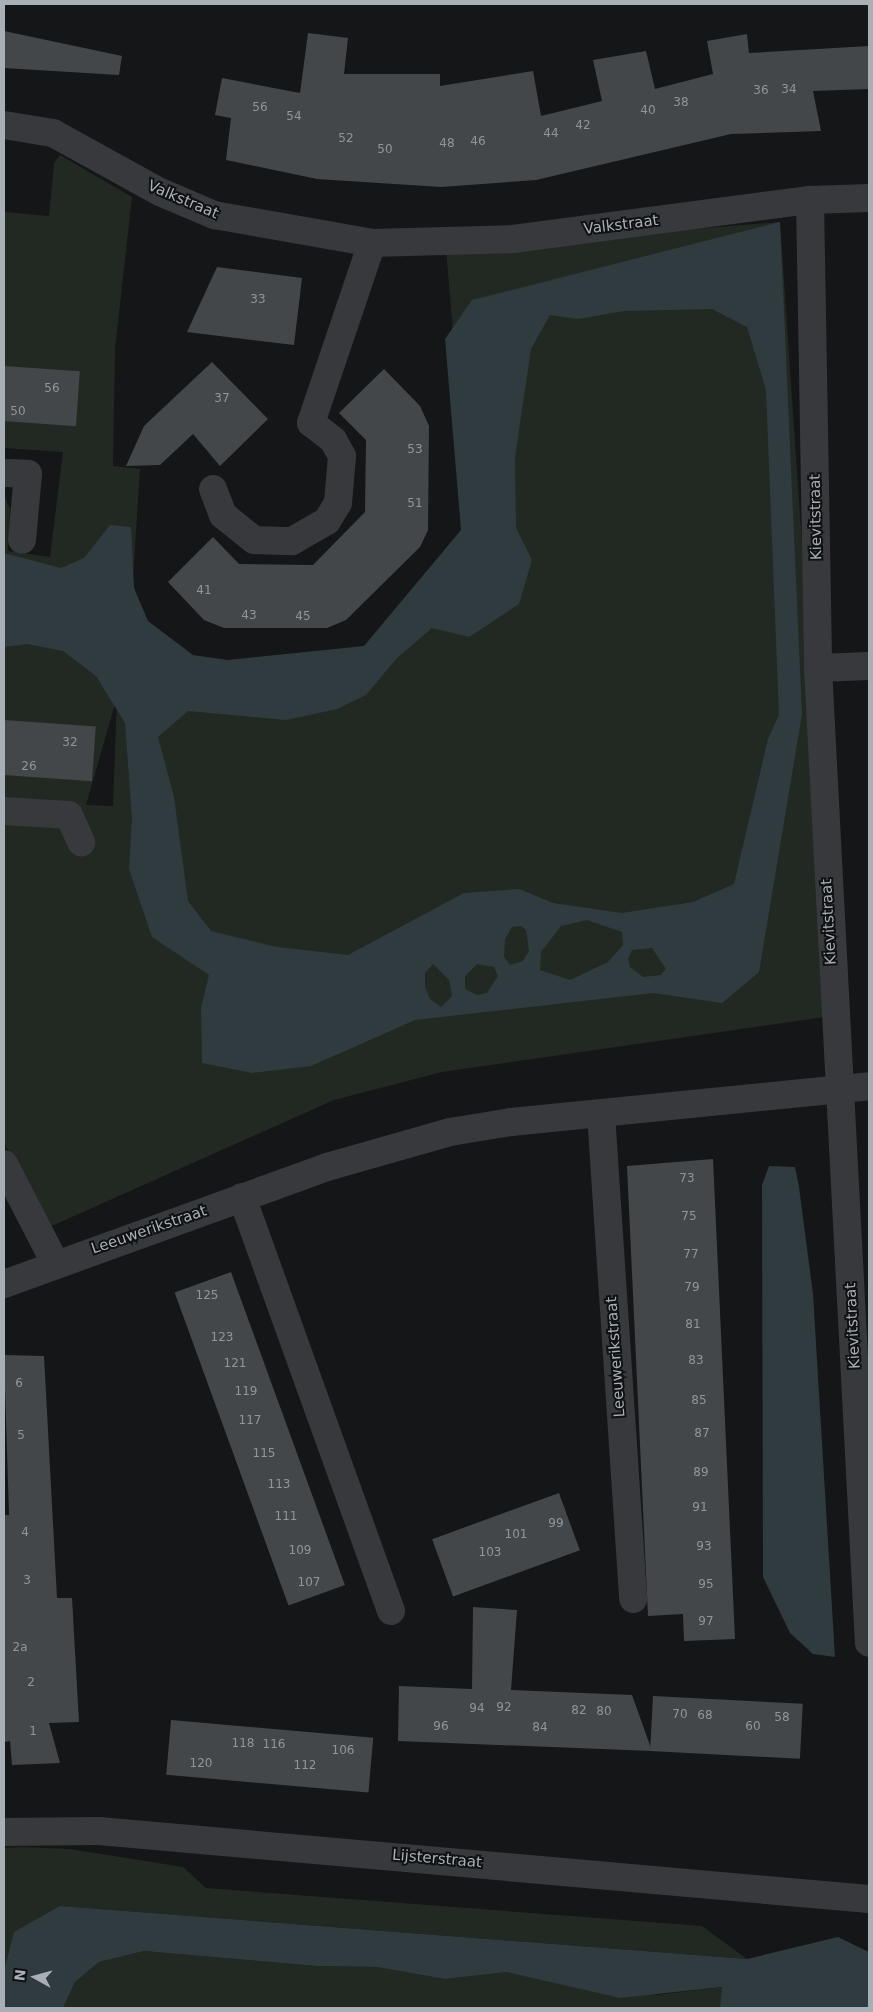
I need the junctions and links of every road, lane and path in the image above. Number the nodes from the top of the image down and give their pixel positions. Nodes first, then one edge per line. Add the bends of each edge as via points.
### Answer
1 (4, 125) edge
2 (869, 198) edge
3 (810, 200) junction
4 (372, 243) junction
5 (4, 473) edge
6 (213, 489) dead end
7 (22, 540) dead end
8 (869, 666) edge
9 (818, 668) junction
10 (4, 810) edge
11 (81, 842) dead end
12 (869, 1086) edge
13 (840, 1088) junction
14 (601, 1114) junction
15 (4, 1164) edge
16 (242, 1197) junction
17 (56, 1263) junction
18 (4, 1284) edge
19 (633, 1599) dead end
20 (391, 1611) dead end
21 (869, 1643) edge
22 (4, 1832) edge
23 (869, 1899) edge

1 - 4 street, Valkstraat via 53,133 160,192 214,215
2 - 3 street, Valkstraat
3 - 4 street, Valkstraat via 513,239
3 - 9 street, Kievitstraat
4 - 6 street via 311,423 333,440 342,456 338,503 327,521 292,541 254,540 223,515
5 - 7 street via 28,474
8 - 9 street
9 - 13 street, Kievitstraat
10 - 11 street via 69,815
12 - 13 street, Leeuwerikstraat
13 - 14 street, Leeuwerikstraat
13 - 21 street, Kievitstraat
14 - 16 street, Leeuwerikstraat via 450,1132
14 - 19 street, Leeuwerikstraat
15 - 17 street
16 - 17 street, Leeuwerikstraat
16 - 20 street
17 - 18 street, Leeuwerikstraat
22 - 23 street, Lijsterstraat via 99,1831

